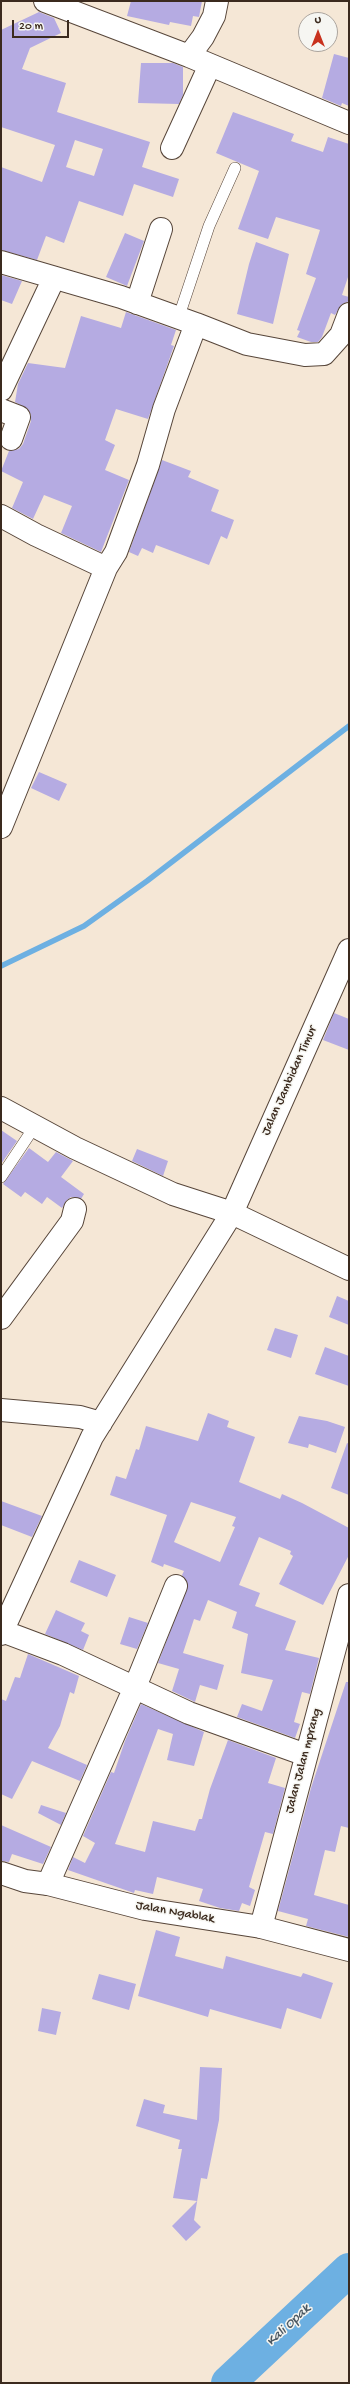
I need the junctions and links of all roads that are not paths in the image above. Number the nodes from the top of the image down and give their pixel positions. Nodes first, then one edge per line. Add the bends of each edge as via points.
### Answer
1 (45, 1) edge
2 (217, 1) edge
3 (189, 56) junction
4 (210, 65) junction
5 (349, 123) edge
6 (172, 148) dead end
7 (235, 168) dead end
8 (161, 229) dead end
9 (1, 262) edge
10 (54, 278) junction
11 (137, 302) junction
12 (349, 314) edge
13 (187, 322) junction
14 (1, 390) edge
15 (1, 410) edge
16 (11, 439) dead end
17 (1, 516) edge
18 (106, 568) junction
19 (1, 827) edge
20 (349, 950) edge
21 (1, 1108) edge
22 (35, 1126) junction
23 (1, 1177) edge
24 (75, 1209) dead end
25 (232, 1213) junction
26 (349, 1269) edge
27 (1, 1318) edge
28 (1, 1410) edge
29 (101, 1423) junction
30 (176, 1586) dead end
31 (10, 1595) edge
32 (349, 1595) edge
33 (2, 1633) edge
34 (135, 1687) junction
35 (306, 1755) junction
36 (1, 1873) edge
37 (48, 1884) junction
38 (261, 1928) junction
39 (349, 1950) edge

1 - 3 street
2 - 3 street via 214,16
3 - 4 street
4 - 5 street
4 - 6 street
7 - 13 lane via 209,226
8 - 11 street
9 - 10 street
10 - 11 street
10 - 14 street
11 - 13 street
12 - 13 street via 341,335 324,354 305,355 247,344
13 - 18 street via 148,465 116,552
15 - 16 street via 19,416
17 - 18 street
18 - 19 street
20 - 25 street, Jalan Jambidan Timur
21 - 22 street
22 - 23 lane
22 - 25 street via 172,1194
24 - 27 street via 72,1222
25 - 26 street
25 - 29 street, Jalan Jambidan Timur
28 - 29 street via 80,1417
29 - 31 street, Jalan Jambidan Timur
30 - 34 street
31 - 33 street, Jalan Jambidan Timur
32 - 35 street, Jalan Jalan mprang
33 - 34 street via 63,1654
34 - 35 street via 189,1713
34 - 37 street
35 - 38 street, Jalan Jalan mprang
36 - 37 street, Jalan Ngablak
37 - 38 street, Jalan Ngablak via 145,1909
38 - 39 street, Jalan Ngablak

